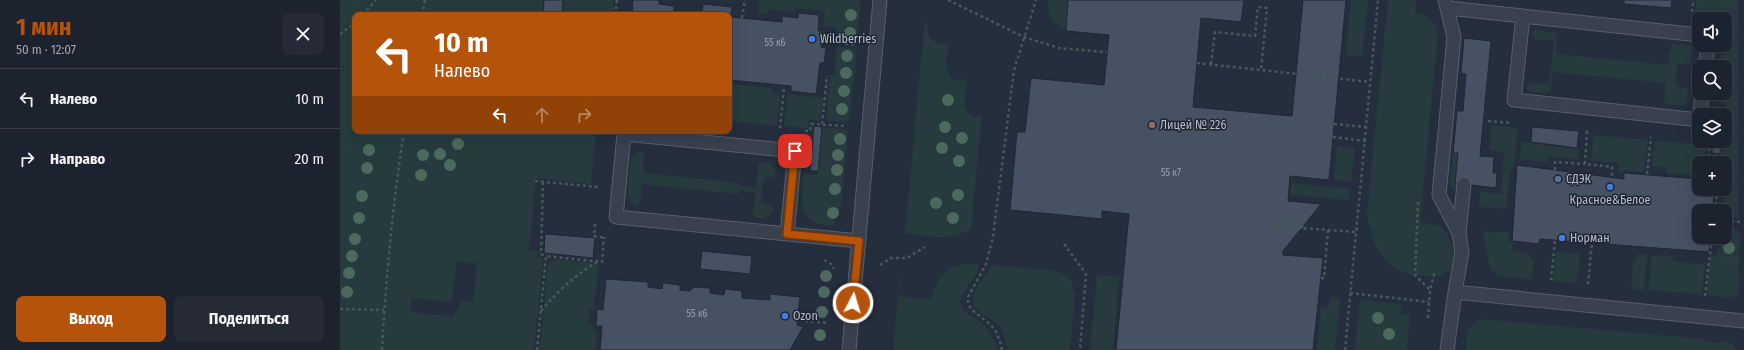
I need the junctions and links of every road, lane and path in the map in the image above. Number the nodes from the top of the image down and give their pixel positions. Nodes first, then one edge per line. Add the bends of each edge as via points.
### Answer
1 (376, 0) edge
2 (425, 0) edge
3 (616, 0) edge
4 (744, 0) edge
5 (880, 0) edge
6 (948, 0) edge
7 (1036, 0) edge
8 (1378, 0) edge
9 (1447, 4) edge
10 (366, 12) edge
11 (423, 12) edge
12 (615, 12) edge
13 (1523, 16) junction
14 (742, 18) dead end
15 (352, 25) edge
16 (340, 34) edge
17 (1692, 34) edge
18 (1024, 38) junction
19 (839, 43) dead end
20 (860, 46) dead end
21 (1107, 52) dead end
22 (1197, 63) dead end
23 (1211, 64) junction
24 (1261, 70) junction
25 (828, 76) dead end
26 (1370, 82) junction
27 (784, 89) dead end
28 (1692, 119) edge
29 (822, 124) dead end
30 (1334, 124) dead end
31 (1366, 127) junction
32 (780, 128) dead end
33 (1588, 131) dead end
34 (404, 134) edge
35 (1333, 137) dead end
36 (1651, 137) dead end
37 (1365, 141) junction
38 (1585, 164) junction
39 (1555, 170) dead end
40 (1647, 174) dead end
41 (1612, 177) dead end
42 (535, 181) dead end
43 (543, 182) junction
44 (1464, 184) dead end
45 (598, 187) dead end
46 (1732, 221) edge
47 (1742, 222) dead end
48 (1274, 226) dead end
49 (1278, 226) junction
50 (1302, 228) junction
51 (1328, 230) junction
52 (1356, 232) junction
53 (1459, 233) junction
54 (787, 234) junction
55 (604, 237) dead end
56 (1555, 240) dead end
57 (859, 241) junction
58 (1592, 243) dead end
59 (1064, 244) dead end
60 (1711, 244) edge
61 (925, 247) dead end
62 (546, 256) junction
63 (597, 261) junction
64 (877, 268) dead end
65 (1320, 278) dead end
66 (1550, 284) dead end
67 (1430, 290) dead end
68 (1455, 292) junction
69 (1350, 293) junction
70 (1704, 299) dead end
71 (1428, 302) junction
72 (1586, 305) junction
73 (340, 309) edge
74 (384, 310) junction
75 (541, 311) junction
76 (805, 321) dead end
77 (1744, 321) edge
78 (1428, 322) dead end
79 (834, 323) dead end
80 (382, 350) edge
81 (537, 350) edge
82 (849, 350) edge
83 (1002, 350) edge
84 (1080, 350) edge
85 (1345, 350) edge
86 (1447, 350) edge

1 - 10 path
2 - 11 path
3 - 12 path
4 - 14 path
5 - 57 lane
6 - 18 path
7 - 18 path
8 - 26 path
9 - 13 lane
9 - 53 lane via 1454,37 1439,195
13 - 17 lane
13 - 28 lane via 1514,100
15 - 16 path
18 - 21 path via 1059,48
18 - 83 path via 1014,70 993,237 986,264 968,297 968,304 972,310 995,330
19 - 20 path
22 - 23 path
23 - 24 path
23 - 24 path via 1215,32 1254,36 1258,7 1267,8
24 - 26 path
25 - 29 path
26 - 31 path
27 - 32 path
30 - 31 path
31 - 37 path
33 - 38 path
34 - 74 path
35 - 37 path
36 - 40 path
37 - 52 path
38 - 39 path via 1555,162
38 - 41 path via 1612,167
42 - 43 path
43 - 45 path
43 - 62 path via 541,254
44 - 53 lane
46 - 47 path
48 - 49 path
49 - 50 path
49 - 50 path via 1278,222 1298,224 1299,220 1279,218 1279,215 1295,216 1303,217
50 - 51 path
51 - 52 path
51 - 65 path via 1324,278
52 - 69 path
53 - 68 lane via 1462,252
54 - 54 lane via 616,217 624,134 795,151
54 - 57 lane
55 - 63 path via 602,262
56 - 66 path
57 - 82 lane
58 - 72 path
59 - 84 path via 1086,274
60 - 70 path
61 - 64 path via 907,258 886,259
62 - 63 path
62 - 75 path
63 - 75 path via 574,277
67 - 71 path
68 - 72 lane
68 - 86 lane
69 - 71 path
69 - 85 path
71 - 78 path
72 - 77 lane
73 - 74 path
74 - 80 path
75 - 81 path
76 - 79 path

